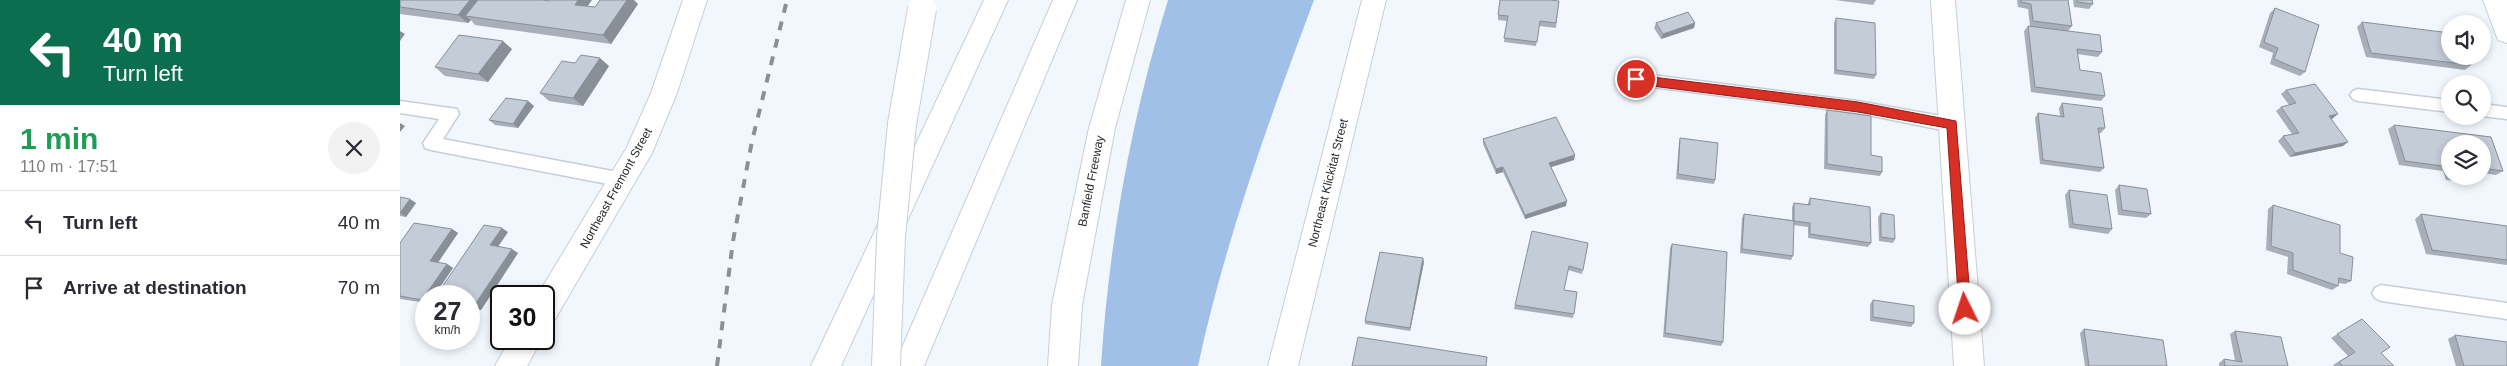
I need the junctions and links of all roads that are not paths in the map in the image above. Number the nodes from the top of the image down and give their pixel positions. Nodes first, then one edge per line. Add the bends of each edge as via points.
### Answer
1 (695, 0) edge
2 (996, 0) edge
3 (1065, 0) edge
4 (1138, 0) edge
5 (1374, 0) edge
6 (1943, 0) edge
7 (2494, 0) edge
8 (923, 4) edge
9 (2507, 33) edge
10 (1636, 79) dead end
11 (2358, 95) dead end
12 (2441, 105) edge
13 (400, 106) edge
14 (2491, 111) edge
15 (2507, 113) edge
16 (1952, 125) junction
17 (623, 180) junction
18 (2381, 293) dead end
19 (555, 294) edge
20 (2507, 311) edge
21 (520, 350) edge
22 (510, 366) edge
23 (826, 366) edge
24 (886, 366) edge
25 (908, 366) edge
26 (1063, 366) edge
27 (1283, 366) edge
28 (1969, 366) edge

1 - 17 main road, Northeast Fremont Street via 664,93
2 - 23 main road
3 - 25 main road
4 - 26 main road, Banfield Freeway via 1102,128 1067,305
5 - 27 main road, Northeast Klickitat Street
6 - 16 main road
7 - 9 main road
8 - 24 main road, bridge via 902,124 891,237
10 - 16 lane via 1858,107
11 - 12 lane
13 - 17 lane via 451,114 431,143
14 - 15 lane
16 - 28 main road
17 - 19 main road, Northeast Fremont Street
18 - 20 lane
21 - 22 main road

